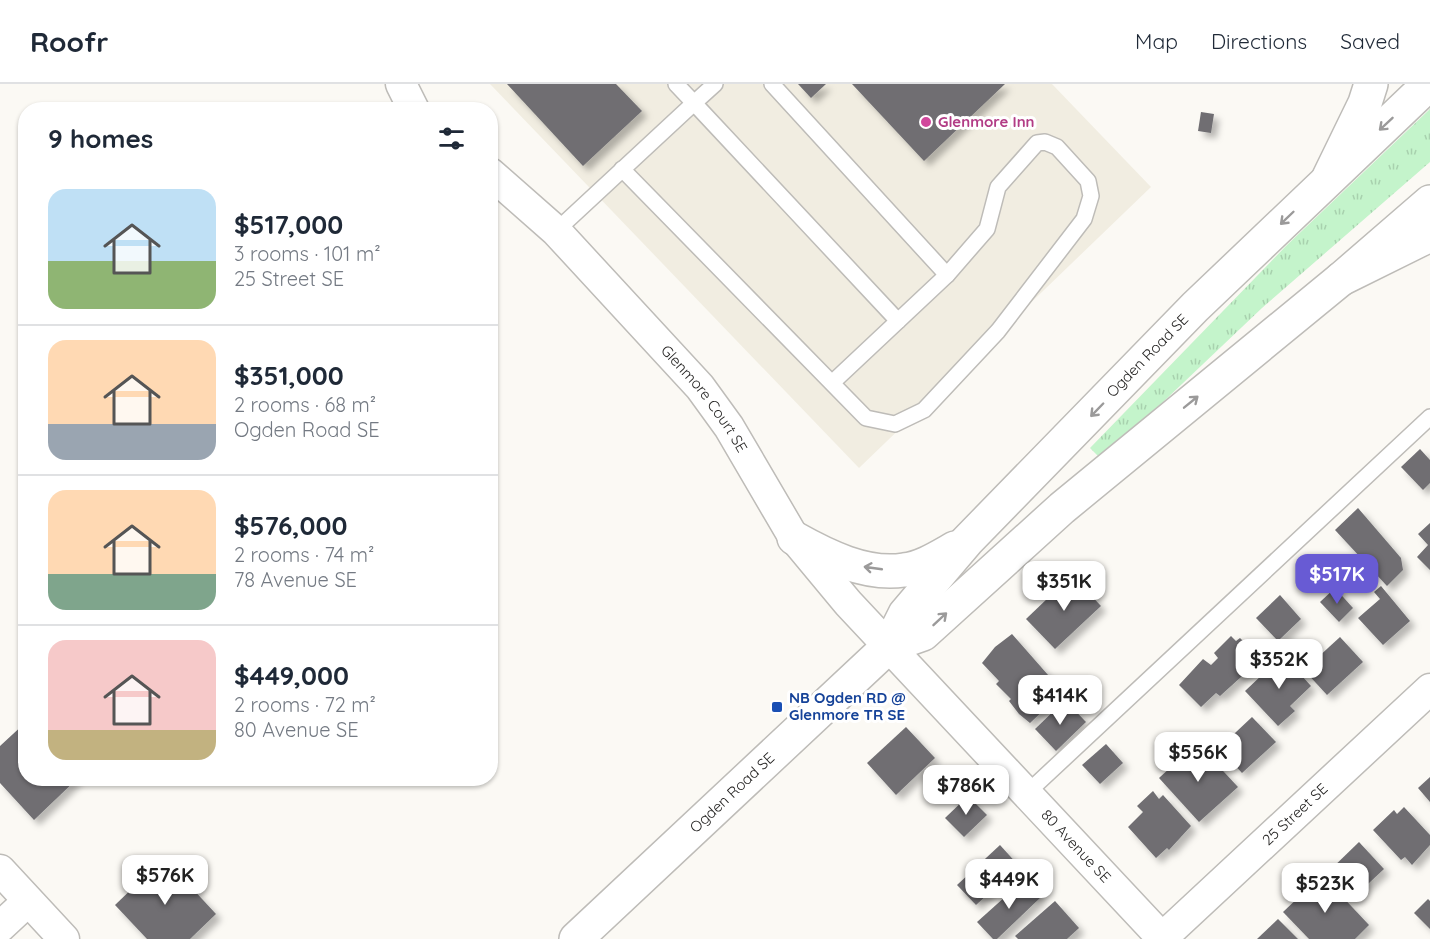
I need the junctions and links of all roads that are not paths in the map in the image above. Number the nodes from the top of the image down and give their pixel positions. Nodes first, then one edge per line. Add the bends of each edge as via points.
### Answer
1 (401, 84) edge
2 (676, 84) edge
3 (715, 84) edge
4 (772, 84) edge
5 (1371, 84) edge
6 (1429, 84) edge
7 (410, 102) edge
8 (694, 103) junction
9 (622, 170) junction
10 (1329, 177) junction
11 (498, 181) edge
12 (1430, 202) edge
13 (556, 231) junction
14 (1430, 235) edge
15 (947, 275) junction
16 (1341, 279) junction
17 (898, 321) junction
18 (833, 382) junction
19 (1430, 417) edge
20 (794, 538) junction
21 (967, 541) junction
22 (889, 646) junction
23 (1430, 689) edge
24 (1027, 793) junction
25 (0, 870) edge
26 (28, 901) junction
27 (0, 927) edge
28 (64, 939) edge
29 (576, 939) edge
30 (1162, 939) edge

1 - 7 street
2 - 8 lane
3 - 8 lane
4 - 15 lane
5 - 10 main road
6 -> 10 main road, Ogden Road SE
8 - 9 lane
8 - 17 lane
9 - 13 lane
9 - 18 lane
10 -> 21 main road, Ogden Road SE
11 - 13 street, Glenmore Court SE
12 - 16 main road, Ogden Road SE
13 - 20 street, Glenmore Court SE via 700,387 729,426
14 - 16 main road
15 - 17 lane
15 - 18 lane via 987,229 998,187 1037,143 1057,147 1088,181 1090,196 1084,219 998,331 924,410 895,424 866,418
22 -> 16 main road, Ogden Road SE via 923,634 1062,508
17 - 18 lane
19 - 24 lane
21 -> 20 main road via 925,564 896,570 854,565 823,555
20 - 22 street, Glenmore Court SE
21 - 22 main road, Ogden Road SE via 905,614
22 - 24 street, 80 Avenue SE
22 - 29 main road, Ogden Road SE
23 - 30 street, 25 Street SE
24 - 30 street, 80 Avenue SE
25 - 26 street
26 - 27 street
26 - 28 street

